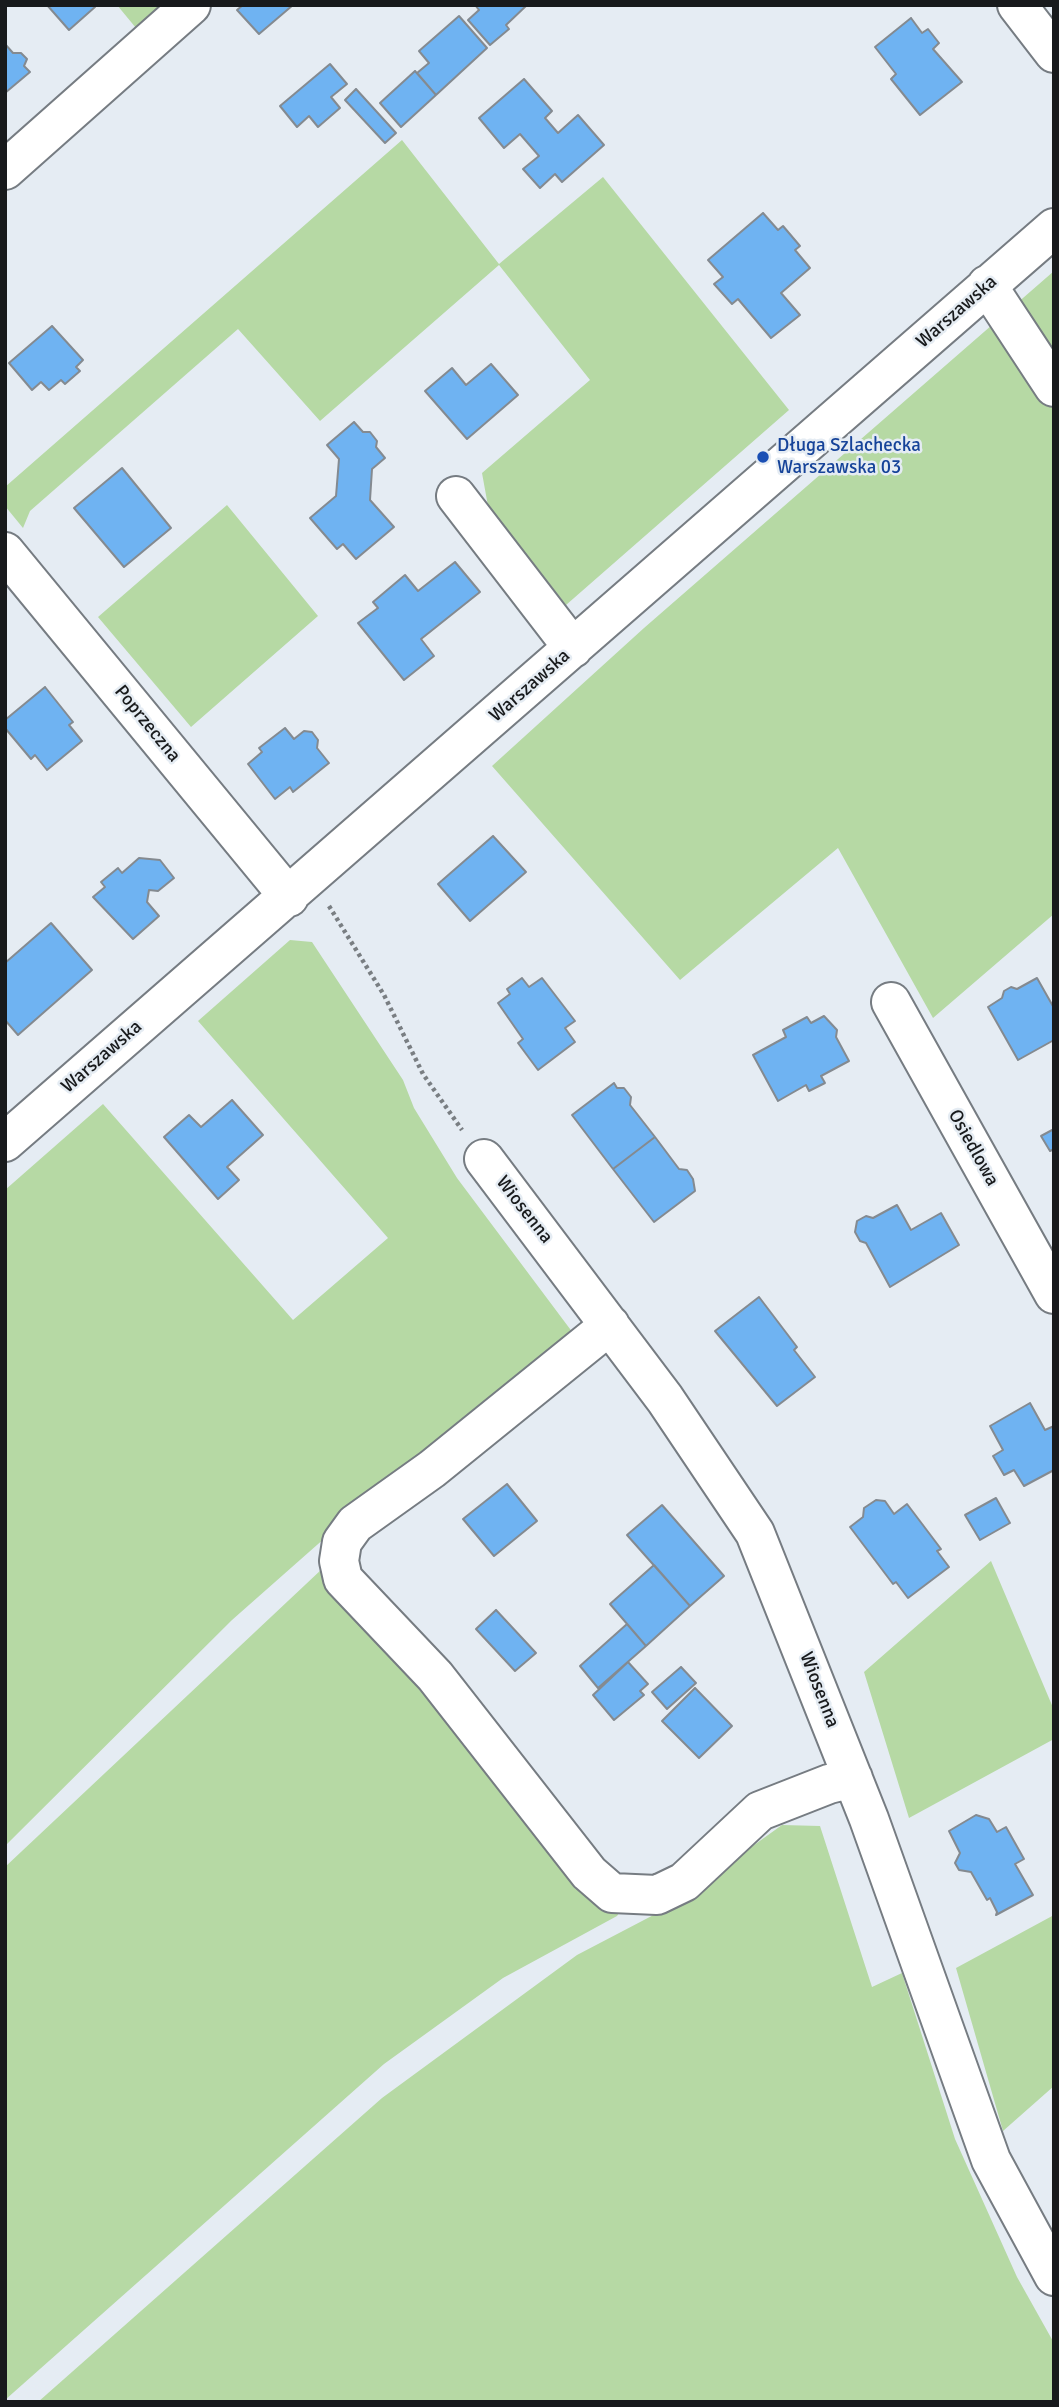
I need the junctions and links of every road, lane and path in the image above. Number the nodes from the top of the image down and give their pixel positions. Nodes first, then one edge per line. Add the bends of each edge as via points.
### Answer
1 (191, 5) edge
2 (1017, 5) edge
3 (1054, 53) edge
4 (5, 170) edge
5 (1054, 228) edge
6 (987, 285) junction
7 (1054, 387) edge
8 (456, 496) dead end
9 (5, 552) edge
10 (573, 648) junction
11 (298, 889) junction
12 (891, 1002) dead end
13 (5, 1142) edge
14 (484, 1159) joint
15 (1054, 1294) edge
16 (611, 1325) junction
17 (853, 1778) junction
18 (1054, 2276) edge

1 - 4 street
2 - 3 street
5 - 6 street, Warszawska
6 - 7 street
6 - 10 street, Warszawska
8 - 10 street
9 - 11 street, Poprzeczna
10 - 11 street, Warszawska
11 - 13 street, Warszawska
11 - 14 path via 324,897 384,995 423,1074
12 - 15 street, Osiedlowa
14 - 16 street, Wiosenna
16 - 17 street, Wiosenna via 755,1533
16 - 17 street via 432,1469 355,1524 342,1542 343,1580 435,1676 589,1873 612,1893 657,1895 684,1882 760,1811
17 - 18 street, Wiosenna via 991,2160

